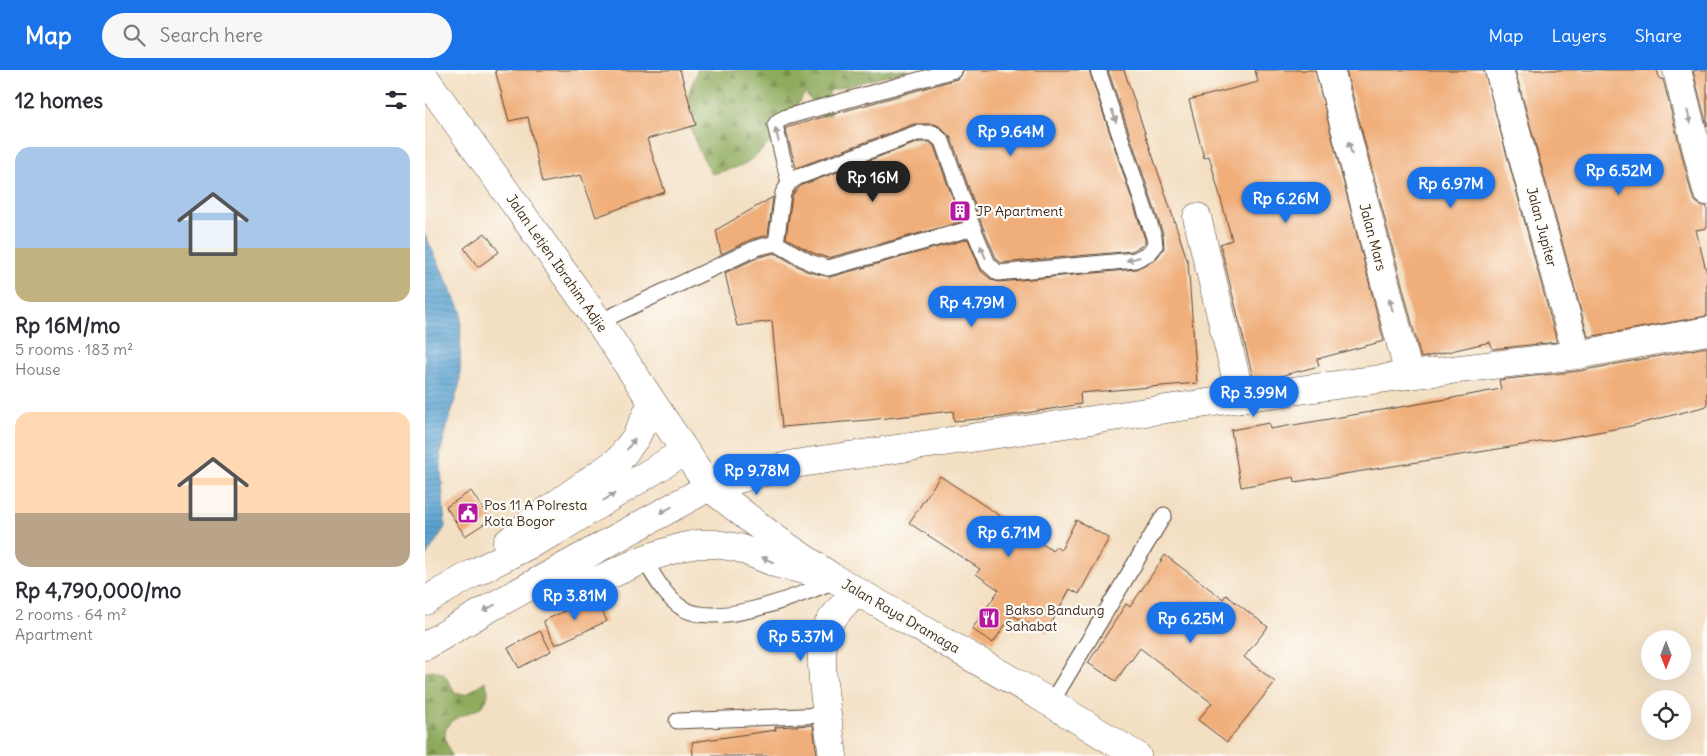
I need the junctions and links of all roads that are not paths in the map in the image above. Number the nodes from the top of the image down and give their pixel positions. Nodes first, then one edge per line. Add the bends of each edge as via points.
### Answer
1 (954, 70) edge
2 (1098, 70) edge
3 (1330, 70) edge
4 (1499, 70) edge
5 (1677, 70) edge
6 (425, 78) edge
7 (789, 183) junction
8 (1707, 191) edge
9 (1197, 217) dead end
10 (973, 228) junction
11 (776, 243) junction
12 (599, 322) junction
13 (1707, 331) edge
14 (1577, 355) junction
15 (1409, 375) junction
16 (1241, 398) junction
17 (652, 403) junction
18 (685, 451) junction
19 (709, 487) junction
20 (1164, 515) dead end
21 (644, 560) junction
22 (472, 574) junction
23 (842, 582) junction
24 (531, 585) junction
25 (427, 600) edge
26 (431, 643) edge
27 (1051, 703) junction
28 (827, 715) junction
29 (677, 721) dead end
30 (833, 756) edge
31 (1137, 756) edge

7 -> 1 lane via 775,125 778,121
2 -> 10 lane via 1155,246 1135,260 998,273 988,264
15 -> 3 main road, Jalan Mars
4 - 14 main road, Jalan Jupiter
5 -> 8 main road
6 - 12 main road, Jalan Letjen Ibrahim Adjie
7 - 10 lane via 917,133 933,133 942,142
7 - 11 lane via 783,192
9 - 16 main road
10 - 11 lane via 828,268 809,262
11 - 12 lane via 755,248
12 - 17 main road, Jalan Letjen Ibrahim Adjie
13 - 14 main road
14 - 15 main road
15 - 16 main road
16 - 19 main road via 794,464
17 - 18 main road, Jalan Letjen Ibrahim Adjie
22 -> 17 main road via 531,522 619,460 636,437
18 - 19 main road, Jalan Raya Dramaga
22 -> 18 main road via 554,532
19 - 23 main road, Jalan Raya Dramaga via 773,537
19 -> 24 main road
20 - 27 lane
23 -> 21 main road via 778,564 739,548 716,544 682,547
21 - 23 lane via 666,594 683,608 702,615 725,614 773,604
21 - 24 main road via 598,580
22 - 25 main road
23 - 27 main road, Jalan Raya Dramaga
23 - 28 main road via 825,628 822,652
24 -> 26 main road
27 - 31 main road, Jalan Raya Dramaga
28 - 29 lane
28 - 30 main road

